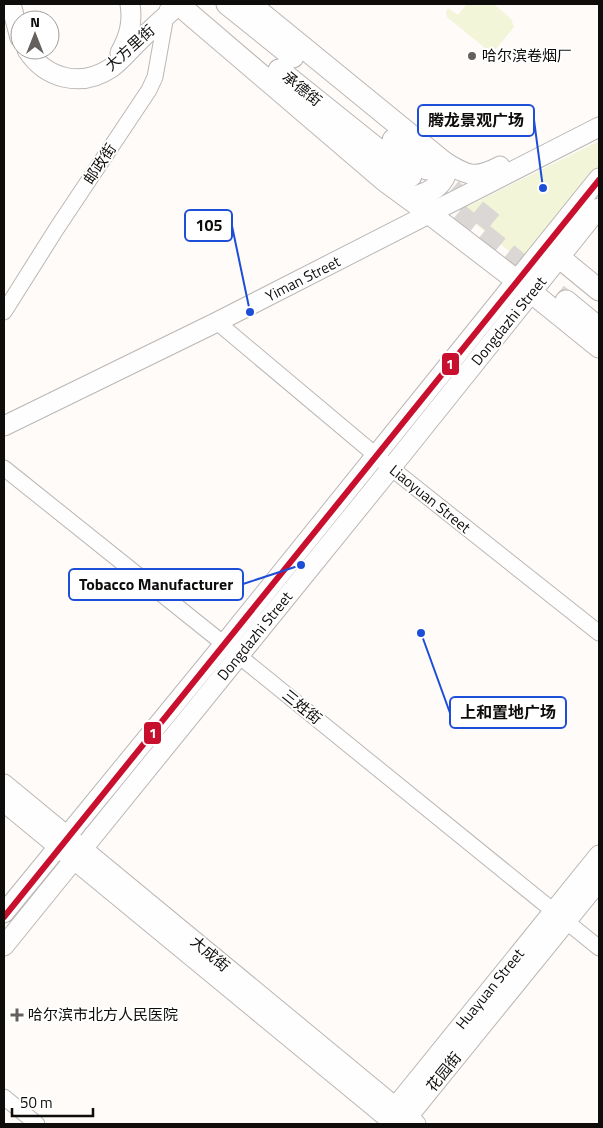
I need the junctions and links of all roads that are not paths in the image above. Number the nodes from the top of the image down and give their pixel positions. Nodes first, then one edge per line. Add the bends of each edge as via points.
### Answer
1 (130, 4) edge
2 (227, 4) edge
3 (250, 4) edge
4 (176, 6) edge
5 (35, 60) edge
6 (44, 60) edge
7 (599, 115) edge
8 (599, 127) edge
9 (422, 175) junction
10 (599, 178) edge
11 (599, 208) edge
12 (430, 214) junction
13 (560, 258) junction
14 (524, 286) junction
15 (599, 290) edge
16 (599, 310) edge
17 (4, 312) edge
18 (217, 322) junction
19 (599, 328) edge
20 (599, 347) edge
21 (4, 426) edge
22 (376, 456) junction
23 (4, 468) edge
24 (391, 468) junction
25 (599, 634) edge
26 (224, 644) junction
27 (239, 656) junction
28 (4, 784) edge
29 (4, 802) edge
30 (62, 841) junction
31 (79, 854) junction
32 (599, 855) edge
33 (599, 881) edge
34 (4, 913) edge
35 (560, 916) junction
36 (4, 946) edge
37 (599, 948) edge
38 (4, 1097) edge
39 (397, 1120) edge
40 (38, 1124) edge

1 - 6 main road, 大方里街 via 132,27 121,53 113,62 84,73 65,72
2 - 9 highway, 承德街
3 - 9 highway
4 - 5 main road, 大方里街 via 112,68 90,78 68,79 50,73
4 - 9 highway, 承德街 via 224,26
4 - 17 street, 邮政街 via 149,90
7 - 9 main road via 486,173
8 - 12 main road, Yiman Street
9 - 12 highway
10 - 14 main road, Dongdazhi Street
11 - 13 main road, Dongdazhi Street
12 - 14 highway
12 - 18 main road, Yiman Street
13 - 14 main road, Dongdazhi Street
13 - 15 highway
14 - 20 highway
14 - 22 main road, Dongdazhi Street
14 - 24 main road, Dongdazhi Street
16 - 19 highway via 571,296
18 - 21 main road, Yiman Street
18 - 22 street, Liaoyuan Street
22 - 24 street, Liaoyuan Street
22 - 26 main road, Dongdazhi Street
23 - 26 street, 三姓街
24 - 25 street, Liaoyuan Street
24 - 27 main road, Dongdazhi Street
26 - 27 street, 三姓街
26 - 30 main road, Dongdazhi Street
27 - 31 main road, Dongdazhi Street
27 - 35 street, 三姓街
28 - 30 main road, 大成街
29 - 30 main road, 大成街
30 - 31 main road, 大成街
30 - 34 main road, Dongdazhi Street
31 - 36 main road, Dongdazhi Street
31 - 39 main road, 大成街
32 - 35 main road, Huayuan Street
33 - 35 main road
35 - 37 street, 三姓街
35 - 39 main road, Huayuan Street
38 - 40 street

